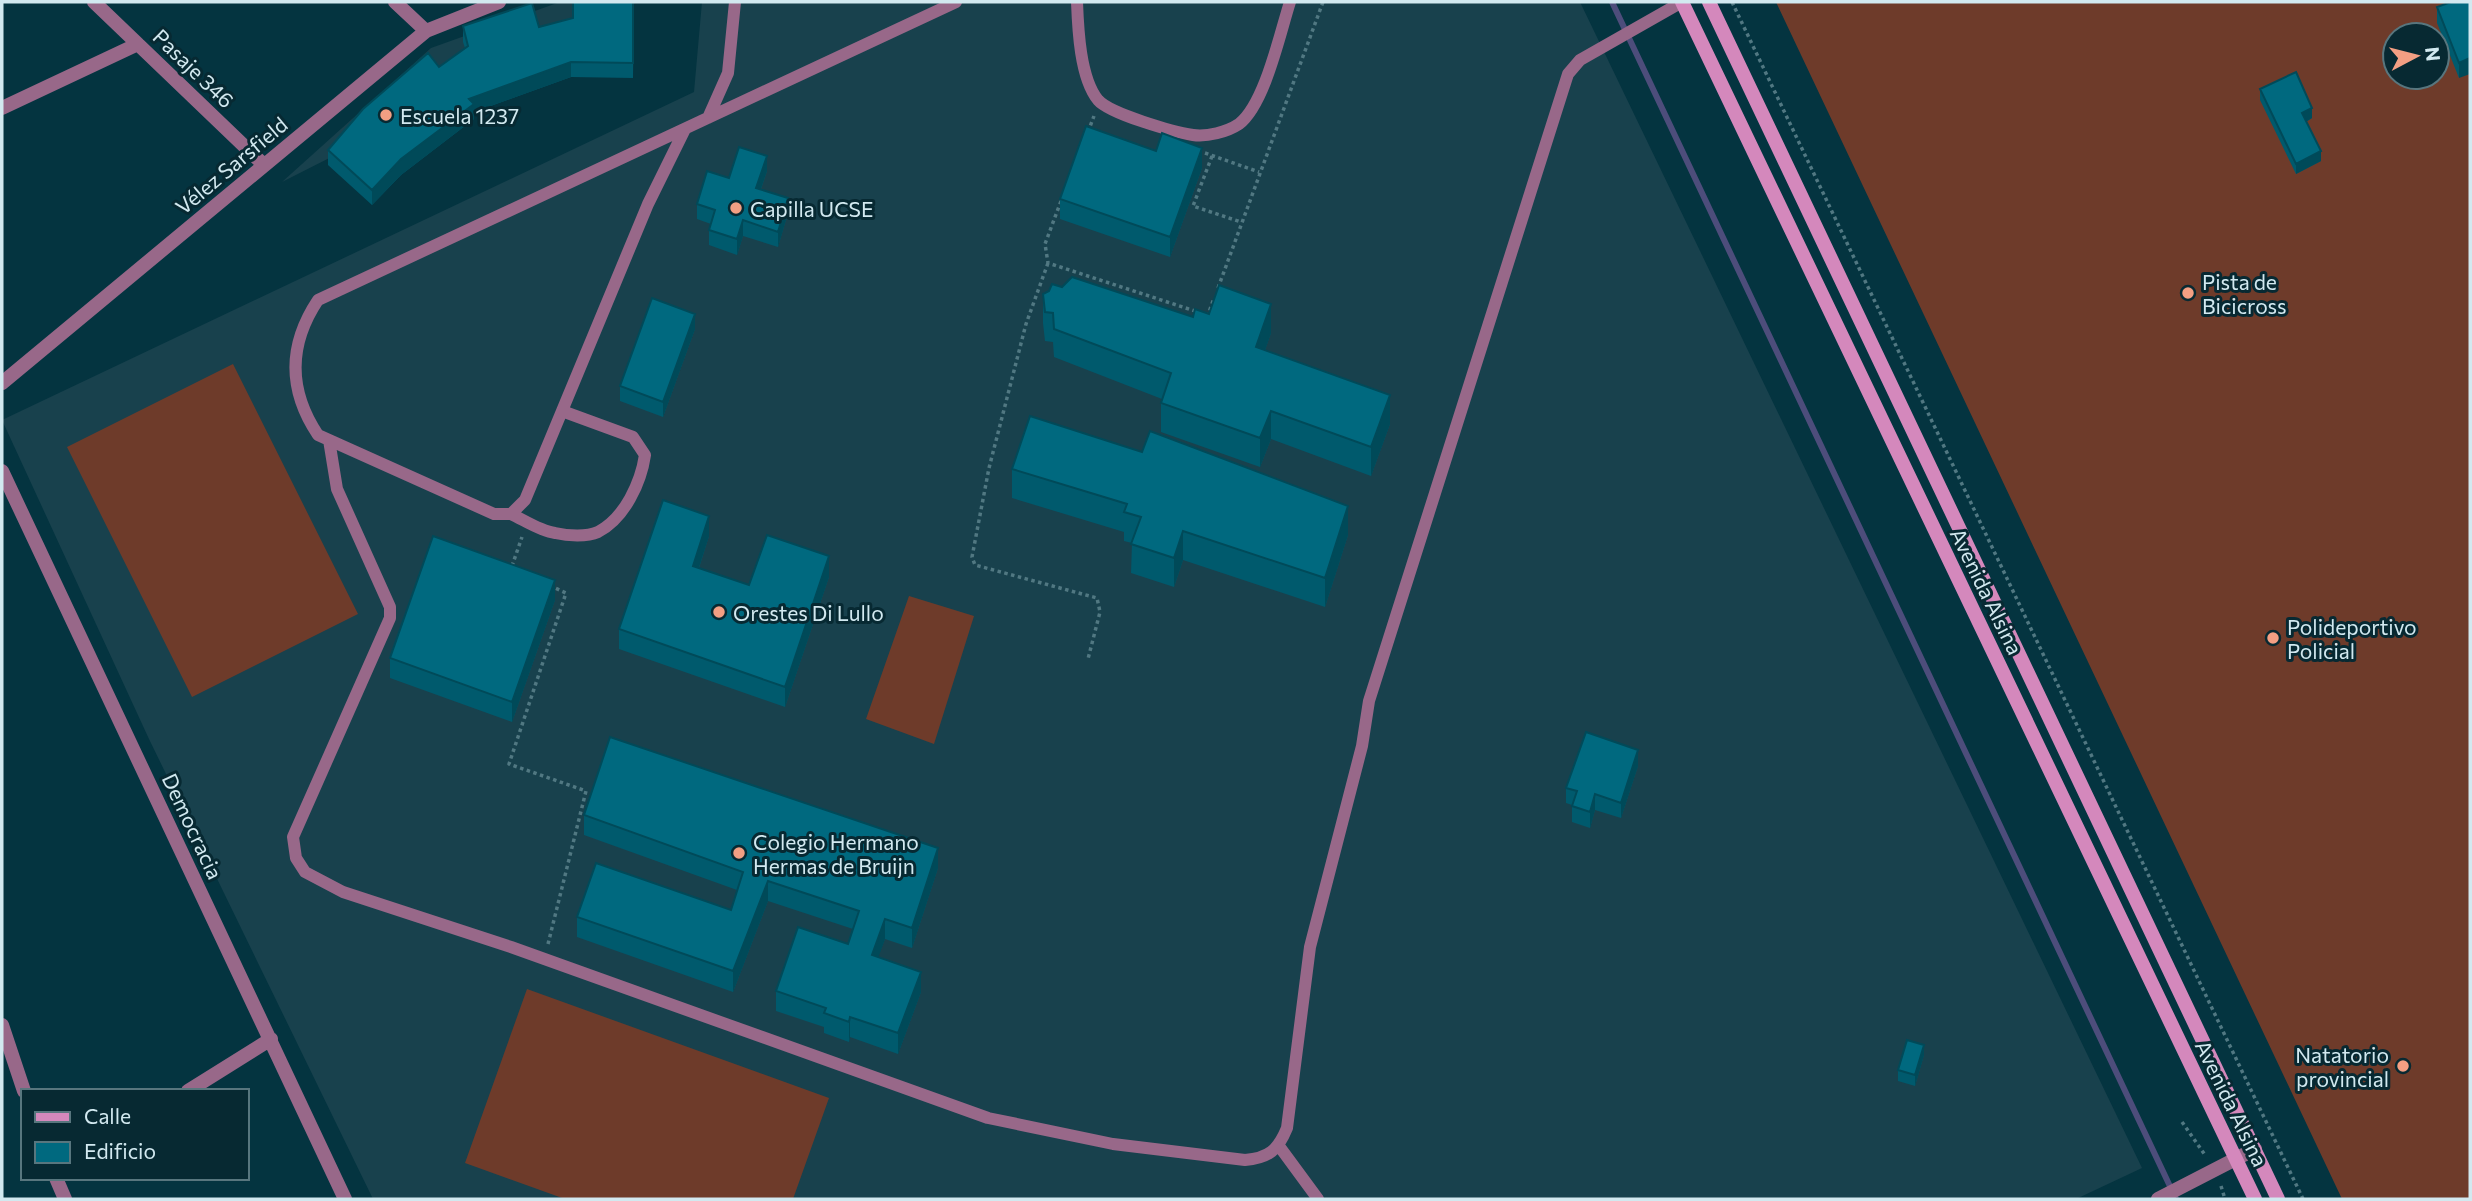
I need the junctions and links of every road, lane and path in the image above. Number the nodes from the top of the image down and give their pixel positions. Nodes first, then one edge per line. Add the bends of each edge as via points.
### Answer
1 (94, 2) edge
2 (395, 2) edge
3 (499, 2) edge
4 (735, 2) edge
5 (956, 2) edge
6 (1077, 2) edge
7 (1290, 2) edge
8 (1322, 2) edge
9 (1682, 2) edge
10 (1709, 2) edge
11 (1732, 2) edge
12 (426, 31) junction
13 (138, 44) junction
14 (1099, 101) junction
15 (2, 108) edge
16 (707, 119) junction
17 (685, 130) junction
18 (1195, 135) junction
19 (1084, 140) edge
20 (1212, 156) junction
21 (264, 165) junction
22 (1259, 172) junction
23 (1065, 192) edge
24 (1241, 222) junction
25 (1048, 263) junction
26 (2, 383) edge
27 (562, 411) junction
28 (329, 440) junction
29 (2, 471) edge
30 (511, 513) junction
31 (528, 522) junction
32 (510, 570) edge
33 (544, 584) edge
34 (1088, 659) dead end
35 (544, 959) junction
36 (2, 1025) edge
37 (271, 1039) junction
38 (23, 1089) edge
39 (191, 1089) edge
40 (1279, 1146) junction
41 (2255, 1149) junction
42 (2235, 1159) junction
43 (57, 1180) edge
44 (2161, 1198) edge
45 (65, 1199) edge
46 (345, 1199) edge
47 (1318, 1199) edge
48 (2255, 1199) edge
49 (2278, 1199) edge
50 (2304, 1199) edge

1 - 13 street, Pasaje 346
2 - 12 street
3 - 12 street, Vélez Sarsfield
4 - 16 lane via 728,73
5 - 16 lane
6 - 14 lane via 1078,37
7 - 18 lane via 1253,107 1240,123 1224,131
8 - 22 path
9 - 40 lane via 1580,60 1568,74 1369,701 1362,747 1310,947 1287,1128
9 - 42 main road, Avenida Alsina
10 - 41 main road, Avenida Alsina
11 - 50 path
12 - 21 street, Vélez Sarsfield
13 - 15 street
13 - 21 street, Pasaje 346
14 - 18 lane via 1128,116
14 - 19 path
16 - 17 lane
17 - 27 lane via 648,204
17 - 28 lane via 318,300 304,322 296,377 302,411 317,435
18 - 20 path via 1197,150
20 - 22 path
20 - 24 path via 1193,206
21 - 26 street, Vélez Sarsfield
22 - 24 path
23 - 25 path via 1045,244
24 - 25 path via 1208,315
25 - 34 path via 1026,324 989,468 972,557 975,565 1097,598 1100,612
27 - 30 lane via 525,499
27 - 31 lane via 633,437 645,455 642,475 623,510 598,532 576,536 552,533
28 - 30 lane via 494,514
28 - 35 lane via 337,489 390,607 390,618 293,837 296,858 305,872 343,892
29 - 37 street, Democracia
30 - 31 lane
31 - 32 path
33 - 35 path via 566,593 509,764 586,791
35 - 40 lane via 988,1118 1113,1144 1245,1160 1264,1158
36 - 38 street
37 - 39 street
37 - 46 street, Democracia
40 - 47 lane
41 - 42 street
41 - 49 main road, Avenida Alsina
42 - 44 street
42 - 48 main road, Avenida Alsina
43 - 45 street

